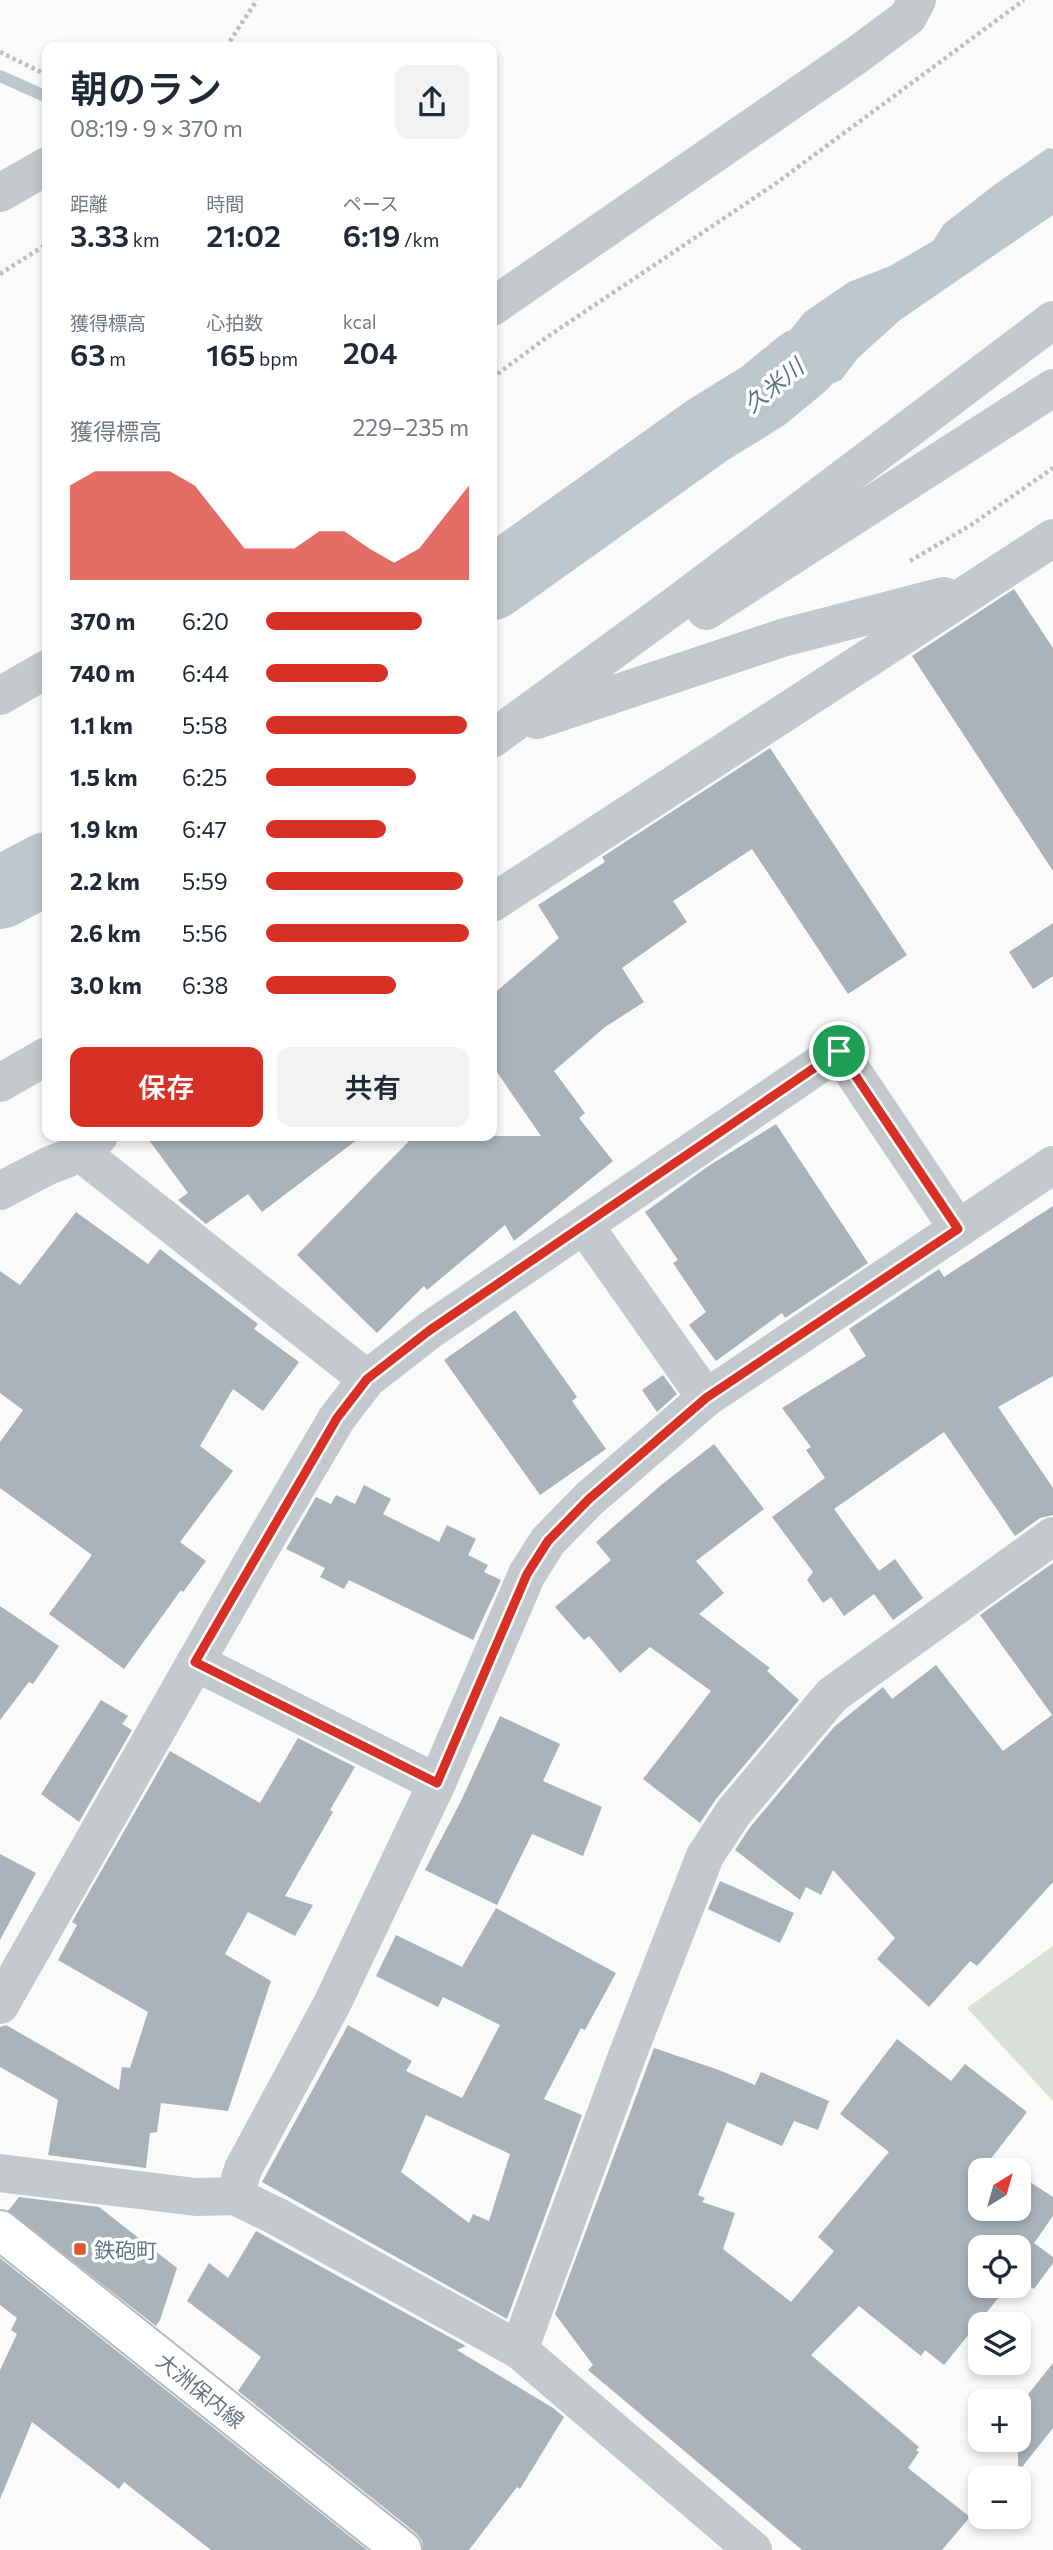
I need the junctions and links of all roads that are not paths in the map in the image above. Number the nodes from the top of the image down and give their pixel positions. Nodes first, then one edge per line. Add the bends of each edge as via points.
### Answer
1 (917, 0) edge
2 (42, 169) edge
3 (0, 193) edge
4 (497, 304) edge
5 (1053, 320) edge
6 (1053, 388) edge
7 (1053, 538) edge
8 (994, 577) junction
9 (42, 672) edge
10 (0, 696) edge
11 (535, 721) junction
12 (497, 735) edge
13 (497, 745) edge
14 (497, 900) edge
15 (42, 1059) edge
16 (0, 1083) edge
17 (90, 1144) edge
18 (1053, 1165) edge
19 (0, 1191) edge
20 (584, 1226) junction
21 (958, 1229) junction
22 (367, 1379) junction
23 (706, 1398) junction
24 (1053, 1536) edge
25 (195, 1662) junction
26 (437, 1783) junction
27 (0, 2005) edge
28 (0, 2172) edge
29 (235, 2196) junction
30 (0, 2230) edge
31 (519, 2350) junction
32 (402, 2550) edge
33 (753, 2550) edge

1 - 4 street via 908,17 857,55
2 - 3 street
5 - 12 street
6 - 11 street
7 - 8 street
8 - 11 street via 931,601 782,638
8 - 14 street
9 - 10 street
11 - 13 street
15 - 16 street
17 - 19 street
17 - 22 street
18 - 21 street
20 - 21 street via 839,1051
20 - 22 street via 430,1330
20 - 23 street
21 - 23 street
22 - 25 street via 337,1418
23 - 26 street via 589,1499 548,1541 527,1574
24 - 31 street via 832,1695 733,1812 705,1856
25 - 26 street
25 - 27 street
26 - 29 street via 332,2004 243,2169
28 - 29 street via 196,2197
29 - 31 street
30 - 32 main road, 大洲保内線
31 - 33 street

